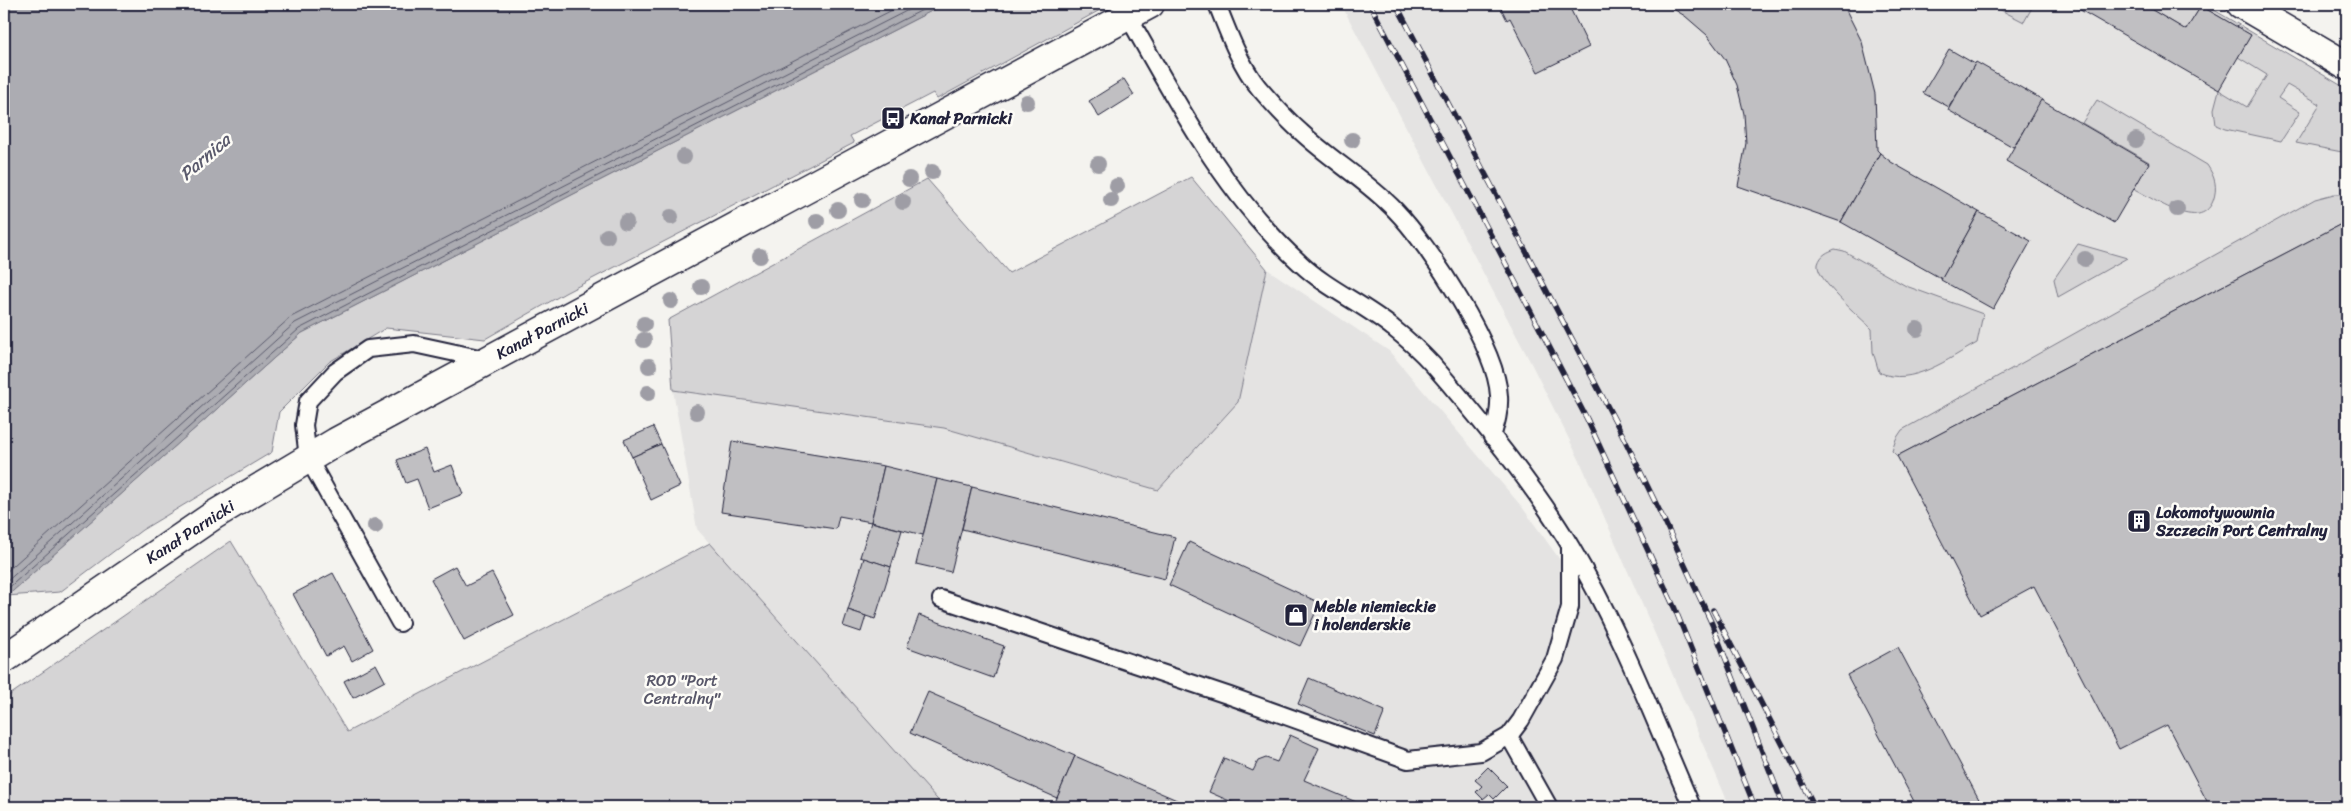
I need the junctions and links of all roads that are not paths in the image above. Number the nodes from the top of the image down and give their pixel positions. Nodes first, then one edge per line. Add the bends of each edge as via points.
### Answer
1 (1216, 4) edge
2 (2241, 4) edge
3 (1139, 10) edge
4 (2347, 66) edge
5 (488, 360) junction
6 (1492, 437) junction
7 (308, 458) junction
8 (1570, 545) junction
9 (941, 599) dead end
10 (400, 623) dead end
11 (4, 659) edge
12 (1509, 736) junction
13 (1549, 807) edge
14 (1692, 807) edge

1 - 6 lane via 1258,86 1301,132 1395,210 1443,272 1487,354 1496,379 1498,418
2 - 4 street
3 - 5 street, Kanał Parnicki
3 - 6 lane via 1207,151 1233,190 1301,265 1393,327 1431,363
5 - 7 street, Kanał Parnicki
5 - 7 lane via 414,344 368,349 335,372 308,401 304,425
6 - 8 lane
7 - 10 lane
7 - 11 street, Kanał Parnicki via 214,515
8 - 12 lane via 1570,607 1555,659
8 - 14 lane via 1630,666
9 - 12 lane via 1408,760 1481,752
12 - 13 lane

